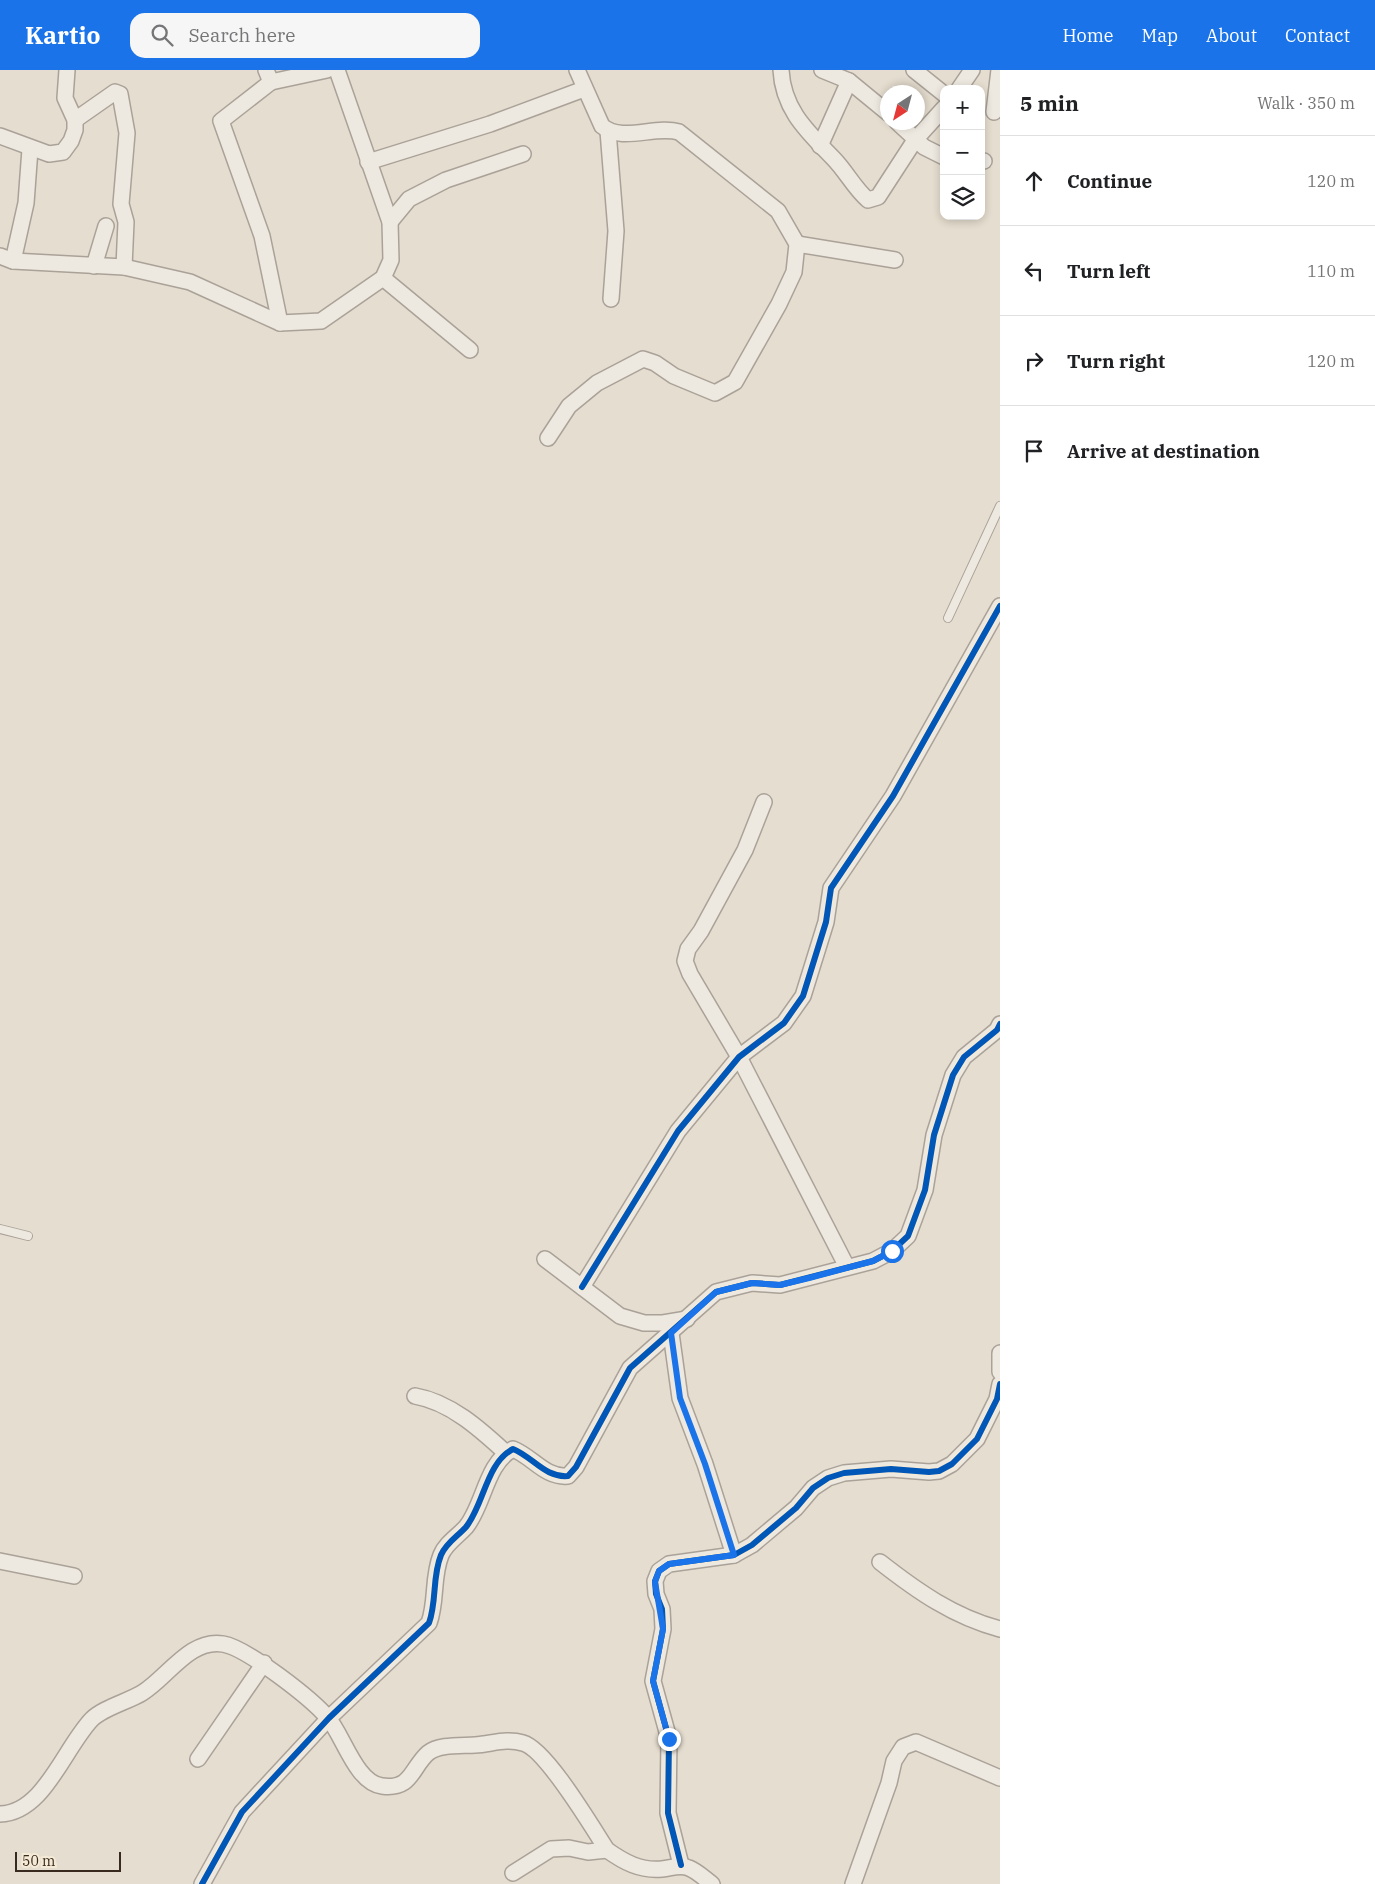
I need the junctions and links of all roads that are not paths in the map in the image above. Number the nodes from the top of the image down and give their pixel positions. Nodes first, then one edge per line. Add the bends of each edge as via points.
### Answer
1 (67, 70) edge
2 (328, 70) edge
3 (336, 70) edge
4 (577, 70) edge
5 (781, 70) edge
6 (822, 70) edge
7 (914, 70) edge
8 (972, 70) edge
9 (999, 70) edge
10 (268, 76) edge
11 (848, 81) junction
12 (962, 85) edge
13 (584, 89) junction
14 (940, 91) edge
15 (880, 107) edge
16 (940, 112) edge
17 (992, 112) edge
18 (75, 120) junction
19 (905, 130) edge
20 (608, 131) junction
21 (0, 136) edge
22 (915, 140) junction
23 (820, 146) junction
24 (30, 149) junction
25 (523, 154) dead end
26 (940, 155) edge
27 (368, 162) junction
28 (390, 222) junction
29 (106, 226) dead end
30 (797, 244) junction
31 (7, 259) edge
32 (895, 260) dead end
33 (94, 266) junction
34 (124, 267) junction
35 (383, 278) junction
36 (611, 299) dead end
37 (280, 323) junction
38 (470, 350) dead end
39 (548, 438) dead end
40 (1000, 506) edge
41 (1000, 606) edge
42 (948, 618) dead end
43 (764, 802) dead end
44 (1000, 1024) edge
45 (739, 1057) junction
46 (0, 1229) edge
47 (28, 1236) dead end
48 (545, 1259) dead end
49 (847, 1267) junction
50 (582, 1287) junction
51 (687, 1319) junction
52 (671, 1333) junction
53 (1000, 1353) edge
54 (1000, 1372) edge
55 (1000, 1384) edge
56 (415, 1396) dead end
57 (506, 1453) junction
58 (734, 1555) junction
59 (0, 1561) edge
60 (880, 1562) dead end
61 (74, 1576) dead end
62 (1000, 1629) edge
63 (264, 1663) junction
64 (329, 1718) junction
65 (198, 1759) dead end
66 (1000, 1778) edge
67 (0, 1814) edge
68 (607, 1850) junction
69 (681, 1866) junction
70 (513, 1874) dead end
71 (202, 1884) edge
72 (712, 1884) edge
73 (853, 1884) edge

1 - 18 street via 65,98
2 - 10 street
3 - 27 street
4 - 13 street
5 - 23 street via 792,109 802,127
6 - 11 street
7 - 14 street
8 - 12 street
9 - 17 street
10 - 37 street via 221,121 262,236
11 - 15 street
11 - 23 street
13 - 20 street via 602,126
13 - 27 street via 490,124
16 - 22 street
18 - 24 street via 71,141 63,152 49,154
18 - 34 street via 116,92 120,94 127,133 121,204 126,222
19 - 22 street
20 - 30 street via 626,133 668,129 678,132 778,211
20 - 36 street via 616,231
21 - 24 street
22 - 23 street via 878,197 868,200
22 - 26 street
24 - 31 street via 26,204
25 - 28 street via 446,180 409,199
27 - 28 street
28 - 35 street via 391,260
29 - 33 street
30 - 32 street
30 - 39 street via 794,272 734,382 715,393 643,360 597,383 569,406
31 - 33 street
33 - 34 street
34 - 37 street via 190,282
35 - 37 street via 321,321
35 - 38 street
40 - 42 lane
41 - 45 street via 898,789 831,888 826,922 803,996 784,1023
43 - 45 street via 745,850 688,949 685,961
44 - 49 street via 964,1057 953,1075 934,1135 925,1190 908,1236 892,1251 873,1261
45 - 49 street
45 - 50 street via 678,1131
46 - 47 lane
48 - 50 street
49 - 51 street via 780,1285 752,1283 716,1292
50 - 51 street via 620,1316 663,1323
51 - 52 street
52 - 57 street via 630,1368 568,1476 558,1477 543,1470 513,1449
52 - 58 street via 680,1398
53 - 54 street
55 - 58 street via 997,1399 977,1439 952,1464 939,1471 891,1469 844,1473 828,1478 752,1545
56 - 57 street via 433,1399 478,1428
57 - 64 street via 494,1470 467,1526 442,1553 436,1570 429,1623
58 - 69 street via 669,1564 659,1571 655,1582 663,1629 653,1681 669,1739 668,1813
59 - 61 street
60 - 62 street via 922,1595
63 - 64 street
63 - 65 street
63 - 67 street via 224,1644 204,1646 181,1660 144,1692 93,1718 32,1802 14,1814
64 - 68 street via 353,1762 368,1779 380,1786 398,1786 411,1777 428,1753 445,1747 509,1740 526,1743 544,1758
64 - 71 street via 242,1812
66 - 73 street via 916,1742 903,1747 894,1761
68 - 69 street via 639,1868
68 - 70 street via 550,1849
69 - 72 street via 691,1868

